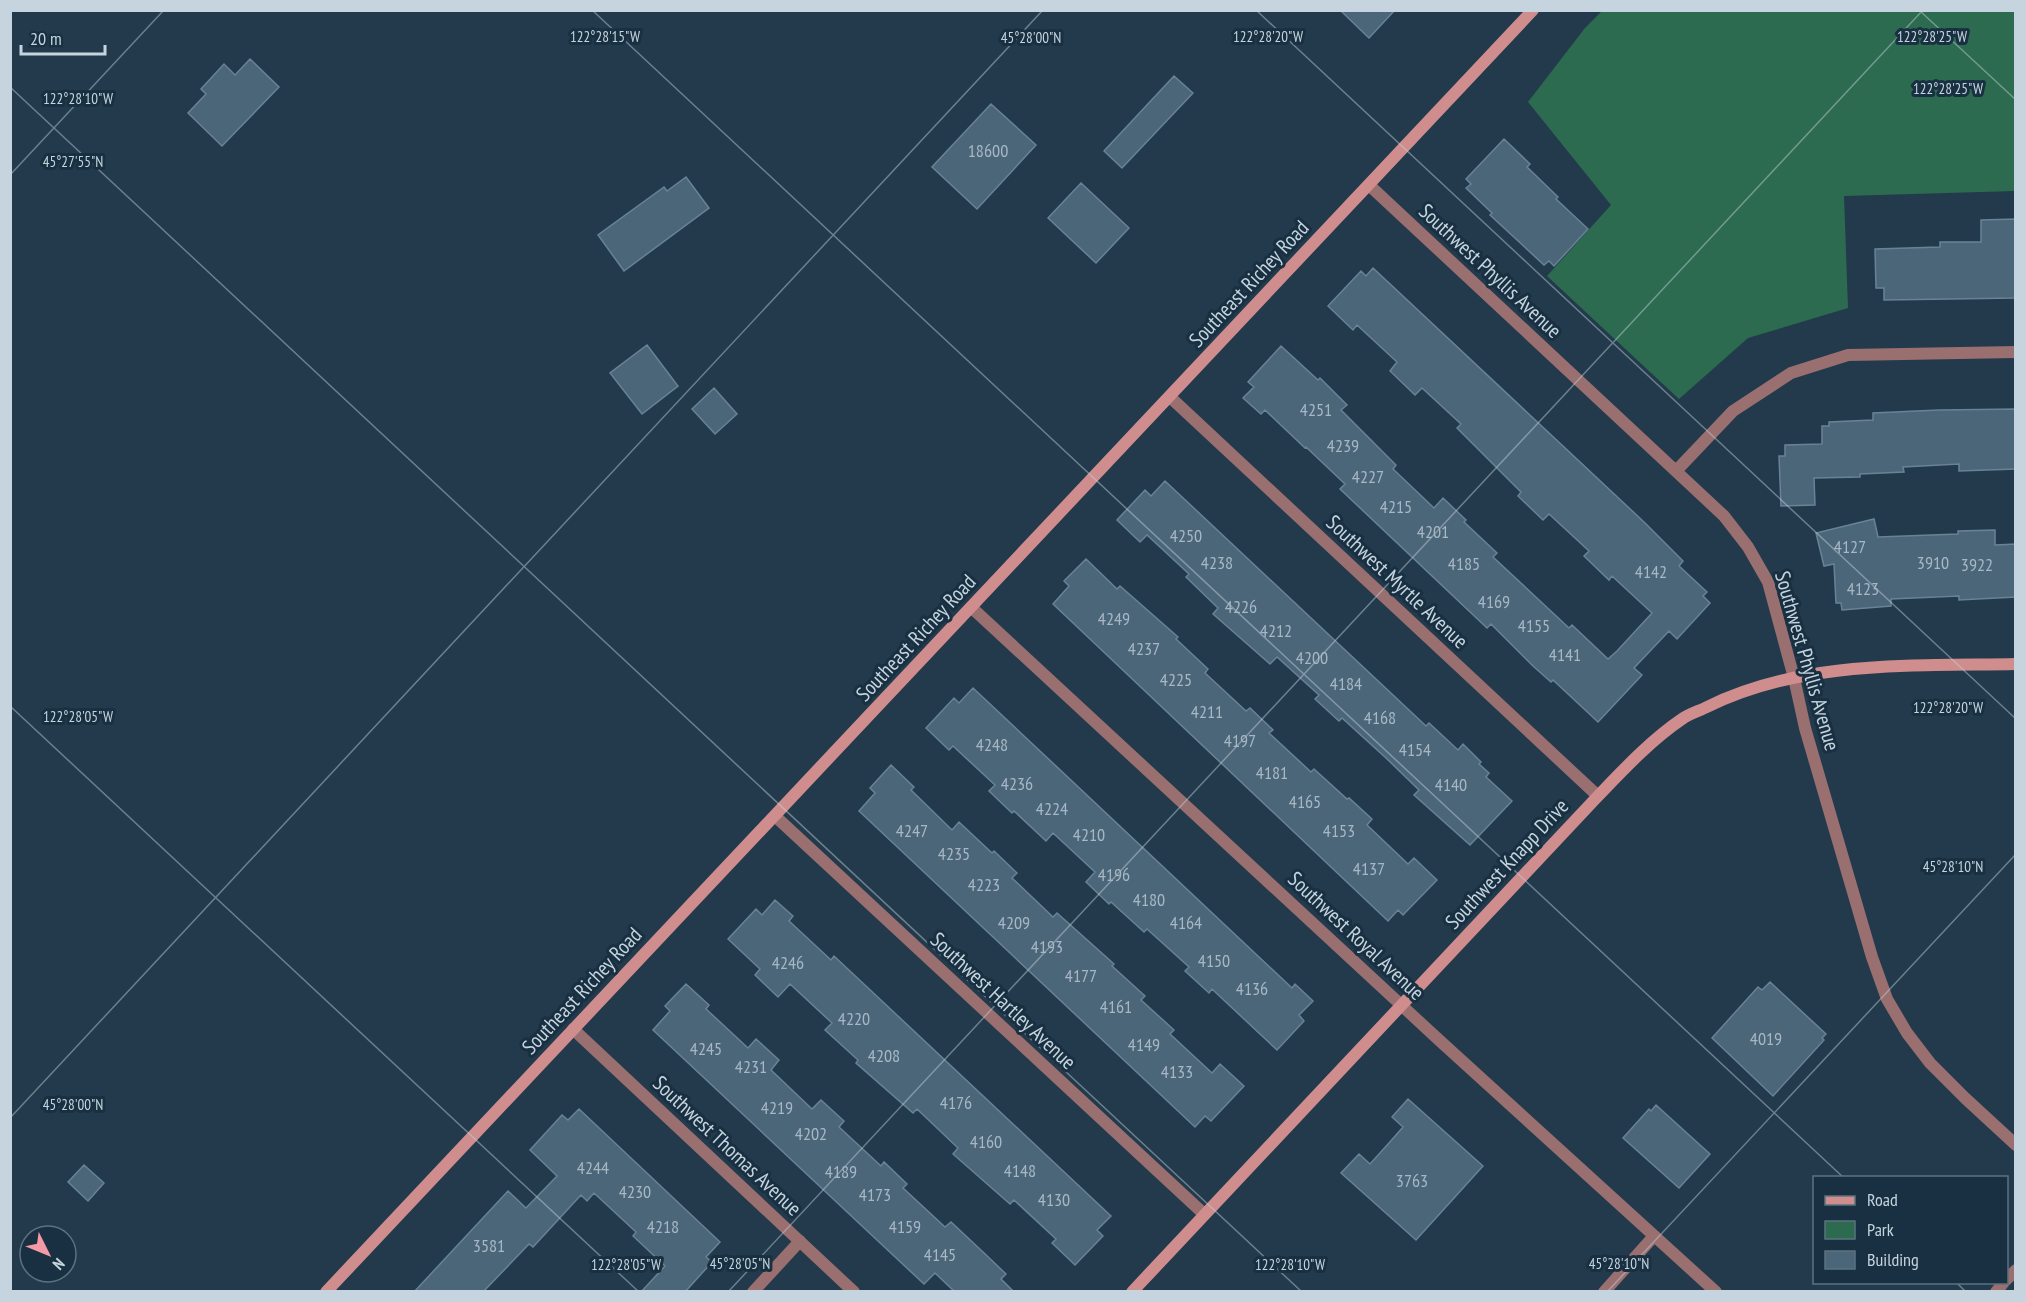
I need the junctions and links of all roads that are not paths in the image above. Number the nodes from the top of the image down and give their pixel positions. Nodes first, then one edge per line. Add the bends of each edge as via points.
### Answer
1 (1533, 10) edge
2 (1369, 185) junction
3 (2016, 352) edge
4 (1170, 397) junction
5 (1676, 471) junction
6 (971, 607) junction
7 (2016, 664) edge
8 (1794, 678) junction
9 (1598, 796) junction
10 (775, 816) junction
11 (1401, 1005) junction
12 (573, 1029) junction
13 (2016, 1145) edge
14 (1204, 1214) junction
15 (1654, 1236) junction
16 (800, 1241) junction
17 (326, 1292) edge
18 (753, 1292) edge
19 (854, 1292) edge
20 (1132, 1292) edge
21 (1604, 1292) edge
22 (1716, 1292) edge

1 - 2 main road, Southeast Richey Road
2 - 4 main road, Southeast Richey Road
2 - 5 street, Southwest Phyllis Avenue
3 - 5 street via 1848,355 1791,373 1733,411
4 - 6 main road, Southeast Richey Road
4 - 9 street, Southwest Myrtle Avenue
5 - 8 street, Southwest Phyllis Avenue via 1724,516 1768,582
6 - 10 main road, Southeast Richey Road
6 - 11 street, Southwest Royal Avenue
7 - 8 main road, Southwest Knapp Drive via 1871,667
8 - 9 main road, Southwest Knapp Drive via 1732,694 1683,719
8 - 13 street, Southwest Phyllis Avenue via 1808,740 1887,999 1930,1063
9 - 11 main road, Southwest Knapp Drive
10 - 12 main road, Southeast Richey Road
10 - 14 street, Southwest Hartley Avenue
11 - 14 main road, Southwest Knapp Drive
11 - 15 street, Southwest Royal Avenue
12 - 16 street, Southwest Thomas Avenue
12 - 17 main road, Southeast Richey Road
14 - 20 main road, Southwest Knapp Drive
15 - 21 street
15 - 22 street, Southwest Royal Avenue
16 - 18 street
16 - 19 street, Southwest Thomas Avenue

